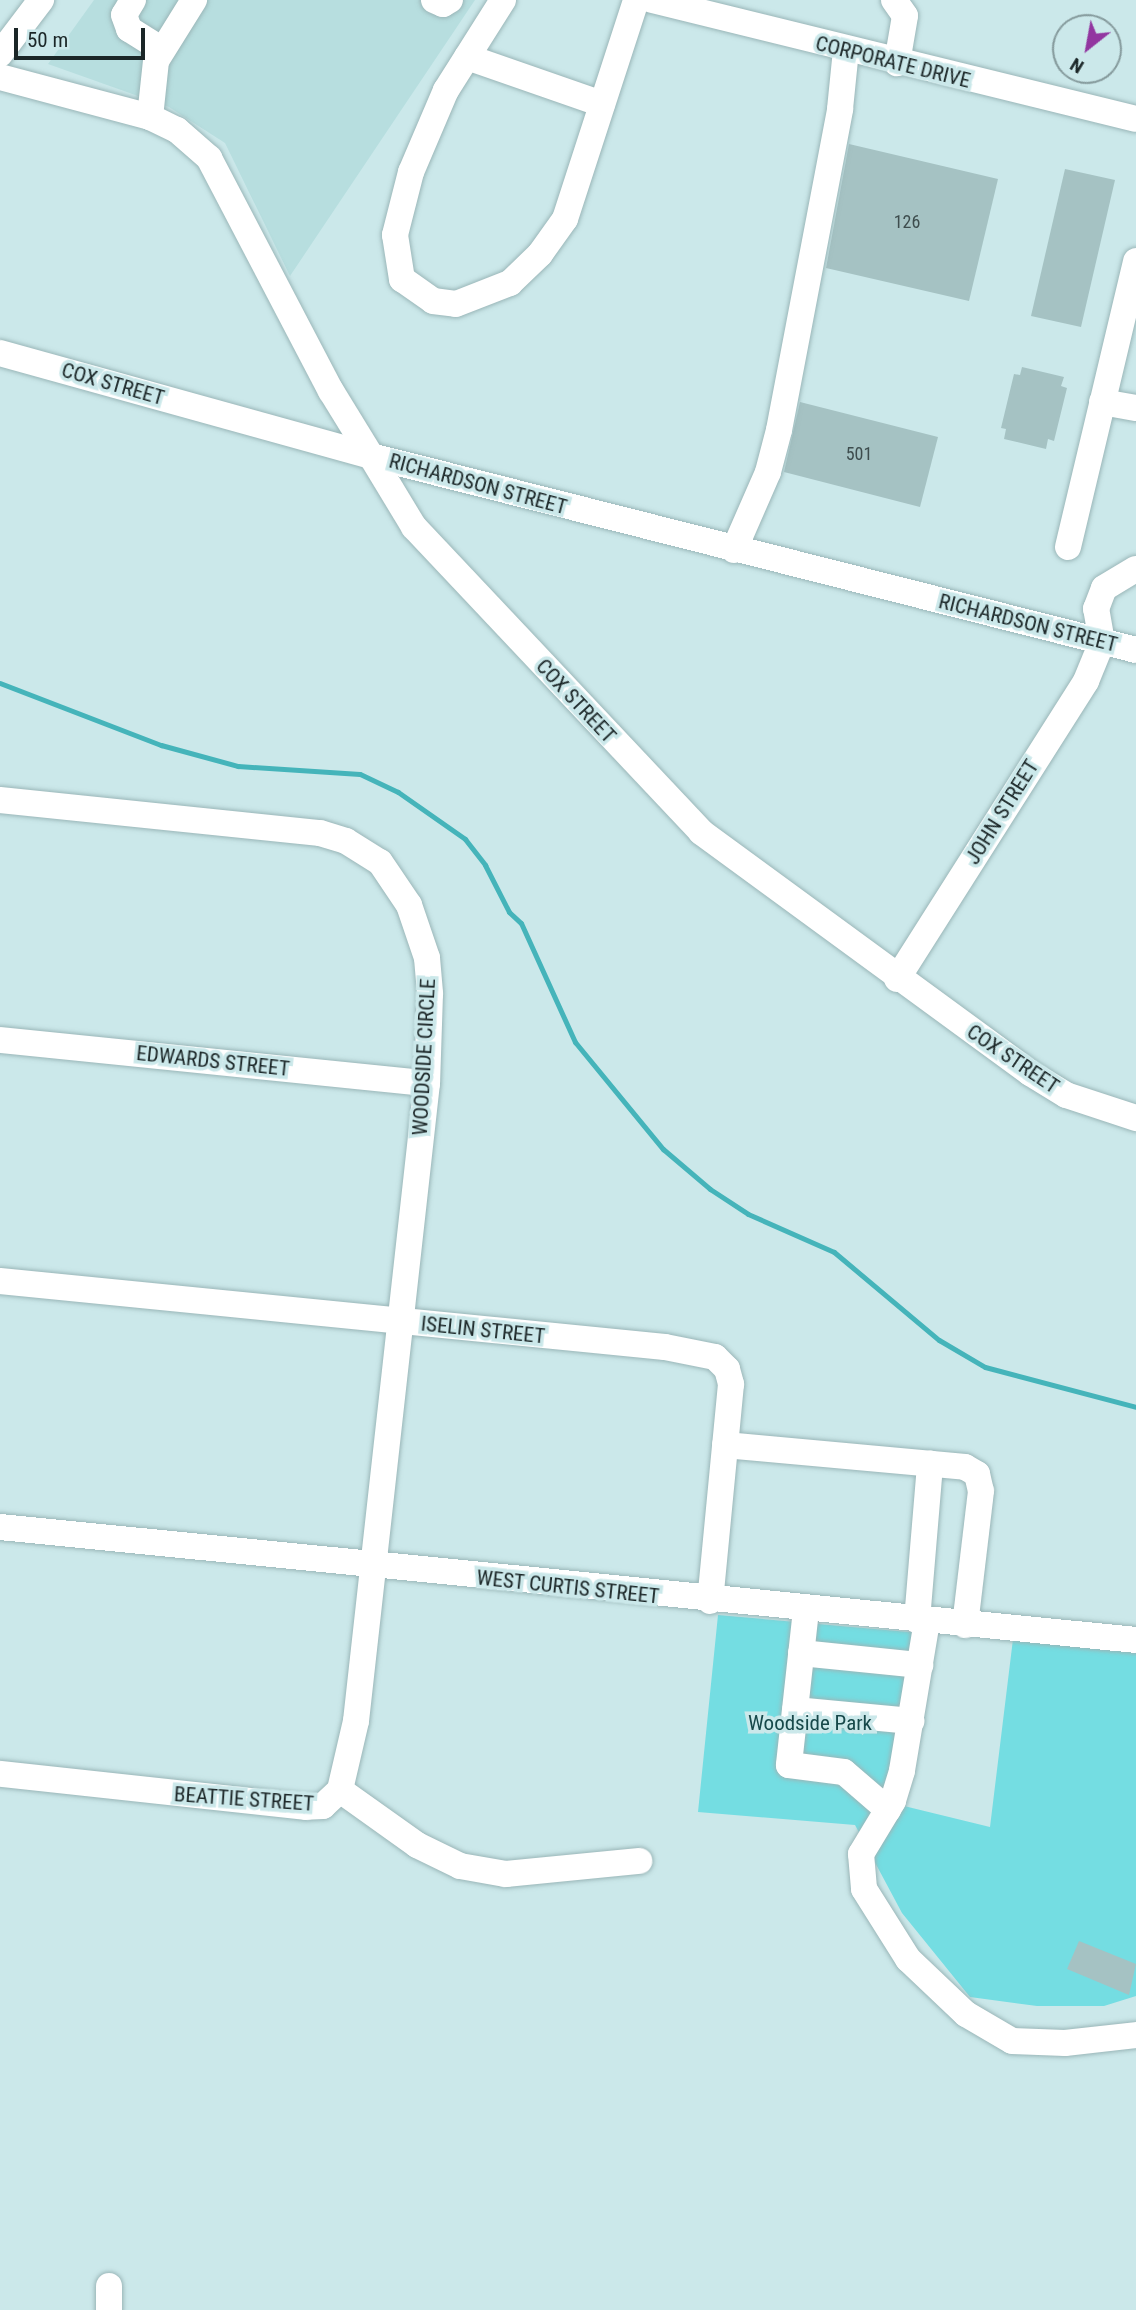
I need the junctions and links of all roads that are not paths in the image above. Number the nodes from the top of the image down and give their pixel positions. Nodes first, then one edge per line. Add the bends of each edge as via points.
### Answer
1 (41, 0) edge
2 (133, 0) edge
3 (194, 0) edge
4 (434, 0) edge
5 (450, 0) edge
6 (503, 0) edge
7 (636, 0) edge
8 (652, 0) edge
9 (894, 0) edge
10 (162, 50) junction
11 (846, 50) junction
12 (0, 54) edge
13 (467, 57) junction
14 (897, 63) junction
15 (0, 77) edge
16 (602, 104) junction
17 (150, 117) junction
18 (1136, 119) edge
19 (1136, 261) edge
20 (0, 353) edge
21 (1102, 402) junction
22 (1136, 408) edge
23 (371, 456) junction
24 (1068, 547) dead end
25 (734, 550) junction
26 (1136, 569) edge
27 (1102, 642) junction
28 (1136, 650) edge
29 (0, 800) edge
30 (897, 979) junction
31 (0, 1040) edge
32 (427, 1083) junction
33 (1136, 1118) edge
34 (0, 1281) edge
35 (397, 1321) junction
36 (725, 1445) junction
37 (930, 1464) junction
38 (0, 1527) edge
39 (371, 1565) junction
40 (710, 1601) junction
41 (806, 1610) junction
42 (922, 1621) junction
43 (965, 1625) junction
44 (1136, 1640) edge
45 (801, 1653) junction
46 (920, 1665) junction
47 (795, 1710) junction
48 (911, 1721) junction
49 (0, 1774) edge
50 (340, 1790) junction
51 (888, 1810) junction
52 (639, 1861) dead end
53 (1136, 2035) edge

1 - 12 street
2 - 10 street via 124,15 129,29
3 - 10 street
4 - 5 street via 443,4
6 - 13 street
7 - 16 street
8 - 11 street, CORPORATE DRIVE
9 - 14 street via 905,16
10 - 17 street via 156,61
11 - 14 street, CORPORATE DRIVE
11 - 25 street via 840,109 779,430 768,472
13 - 16 street
13 - 16 street via 446,90 411,172 395,235 402,279 433,301 456,304 481,298 510,283 540,254 565,219
14 - 18 street, CORPORATE DRIVE
15 - 17 street, RICHARDSON STREET
17 - 23 street, RICHARDSON STREET via 189,139 215,165 331,391
19 - 21 street
20 - 23 street, COX STREET
21 - 22 street
21 - 24 street
23 - 25 street, RICHARDSON STREET
23 - 30 street, COX STREET via 414,527 669,802 738,863
25 - 27 street, RICHARDSON STREET
26 - 27 street via 1104,588 1096,609
27 - 28 street, RICHARDSON STREET
27 - 30 street, JOHN STREET via 1086,681
29 - 32 street, WOODSIDE CIRCLE via 320,832 369,854 393,878 422,939 430,994
30 - 33 street, COX STREET via 1066,1095
31 - 32 street, EDWARDS STREET
32 - 35 street, WOODSIDE CIRCLE
34 - 35 street, ISELIN STREET
35 - 36 street, ISELIN STREET via 665,1347 715,1357 727,1369 731,1384
35 - 39 street, WOODSIDE CIRCLE
36 - 37 street
36 - 40 street, ISELIN STREET
37 - 42 street
37 - 43 street via 965,1467 981,1479
38 - 39 street, WEST CURTIS STREET
39 - 40 street, WEST CURTIS STREET
39 - 50 street, BEATTIE STREET via 356,1721
40 - 41 street, WEST CURTIS STREET
41 - 42 street, WEST CURTIS STREET
41 - 45 street
42 - 43 street, WEST CURTIS STREET
42 - 46 street
43 - 44 street, WEST CURTIS STREET
45 - 46 street
45 - 47 street
46 - 48 street
47 - 48 street
47 - 51 street via 789,1765 844,1772
48 - 51 street
49 - 50 street, BEATTIE STREET via 306,1807 323,1806
50 - 52 street via 417,1845 460,1866 506,1874
51 - 53 street via 863,1847 860,1878 908,1959 966,2014 1012,2041 1065,2043

